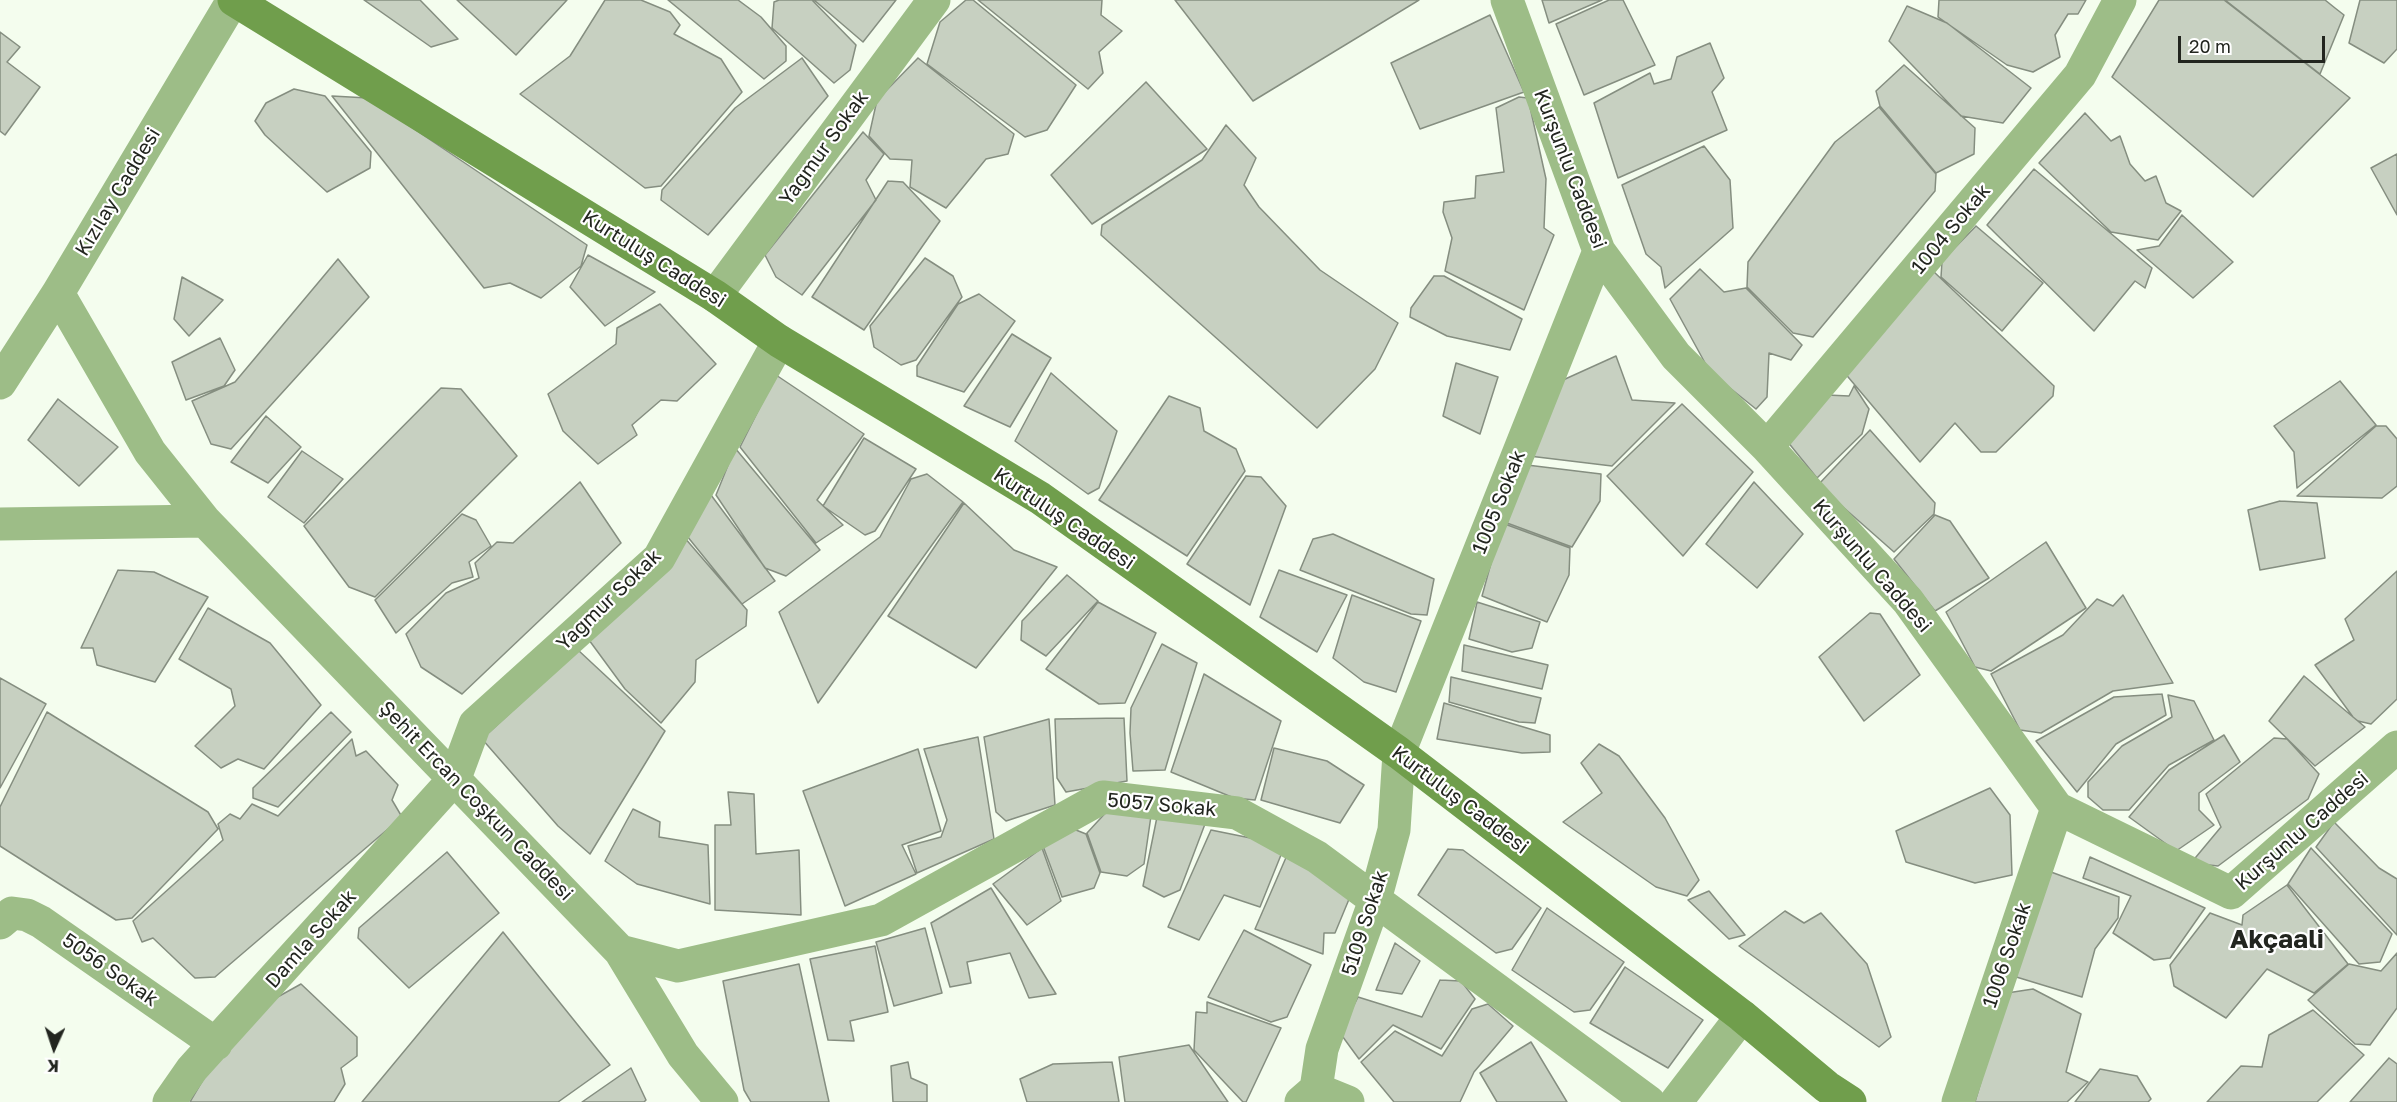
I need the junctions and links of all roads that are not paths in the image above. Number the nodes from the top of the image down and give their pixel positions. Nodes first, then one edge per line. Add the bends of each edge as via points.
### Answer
1 (234, 0) edge
2 (934, 0) edge
3 (1507, 0) edge
4 (2120, 0) edge
5 (1599, 251) junction
6 (58, 292) junction
7 (715, 296) junction
8 (778, 341) junction
9 (0, 383) edge
10 (1767, 447) junction
11 (205, 521) junction
12 (0, 524) edge
13 (2397, 747) edge
14 (1400, 753) junction
15 (455, 778) junction
16 (2057, 808) junction
17 (1375, 900) junction
18 (0, 923) edge
19 (620, 951) junction
20 (1742, 1016) junction
21 (216, 1044) junction
22 (1309, 1096) edge
23 (169, 1102) edge
24 (722, 1102) edge
25 (1348, 1102) edge
26 (1649, 1102) edge
27 (1676, 1102) edge
28 (1850, 1102) edge
29 (1958, 1102) edge

1 - 6 street, Kızılay Caddesi
1 - 7 main road, Kurtuluş Caddesi
2 - 7 street, Yağmur Sokak
3 - 5 street, Kurşunlu Caddesi
4 - 10 street, 1004 Sokak via 2080,75
5 - 10 street, Kurşunlu Caddesi via 1676,356
5 - 14 street, 1005 Sokak
6 - 9 street, Kızılay Caddesi
6 - 11 street, Şehit Ercan Coşkun Caddesi via 150,452
7 - 8 main road, Kurtuluş Caddesi
8 - 14 main road, Kurtuluş Caddesi via 1040,498
8 - 15 street, Yağmur Sokak via 659,558 475,724
10 - 16 street, Kurşunlu Caddesi via 1908,601
11 - 12 street
11 - 15 street, Şehit Ercan Coşkun Caddesi
13 - 16 street, Kurşunlu Caddesi via 2231,893
14 - 17 street, 5109 Sokak via 1394,830
14 - 20 main road, Kurtuluş Caddesi
15 - 19 street, Şehit Ercan Coşkun Caddesi
15 - 21 street, Damla Sokak
16 - 29 street, 1006 Sokak
17 - 19 street, 5057 Sokak via 1317,857 1238,813 1103,796 881,920 678,966
17 - 22 street, 5109 Sokak
17 - 26 street, 5057 Sokak
18 - 21 street, 5056 Sokak via 12,914 41,921
19 - 24 street, Şehit Ercan Coşkun Caddesi via 683,1055
20 - 27 street
20 - 28 main road, Kurtuluş Caddesi
21 - 23 street, Damla Sokak
22 - 25 street

